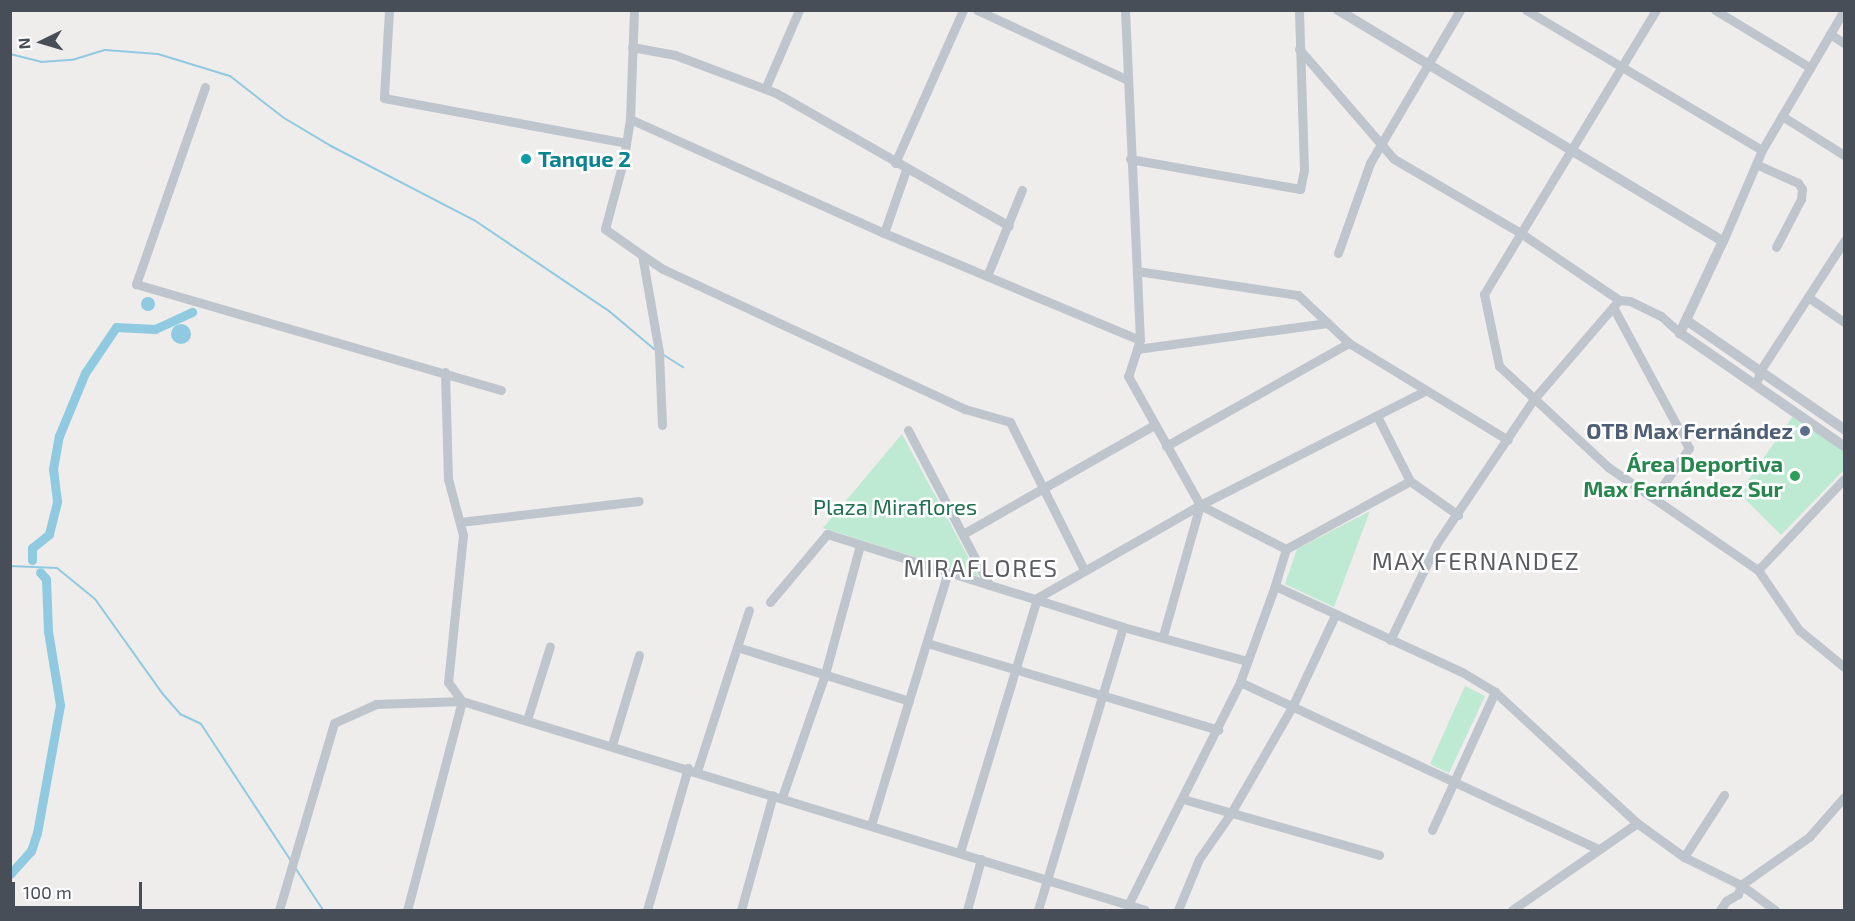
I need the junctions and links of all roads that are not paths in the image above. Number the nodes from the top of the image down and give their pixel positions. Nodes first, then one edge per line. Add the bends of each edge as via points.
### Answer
1 (390, 10) edge
2 (634, 10) edge
3 (799, 10) edge
4 (963, 10) edge
5 (978, 10) edge
6 (1125, 10) edge
7 (1299, 10) edge
8 (1338, 10) edge
9 (1460, 10) edge
10 (1526, 10) edge
11 (1656, 10) edge
12 (1715, 10) edge
13 (1844, 10) edge
14 (1830, 34) junction
15 (1845, 43) edge
16 (632, 47) junction
17 (1299, 49) junction
18 (1428, 61) junction
19 (1809, 67) junction
20 (1623, 68) junction
21 (1128, 80) junction
22 (205, 87) dead end
23 (765, 89) junction
24 (1782, 116) junction
25 (630, 119) junction
26 (626, 143) junction
27 (1380, 146) junction
28 (1570, 149) junction
29 (1762, 150) junction
30 (1845, 156) edge
31 (1131, 159) junction
32 (895, 163) junction
33 (1756, 164) junction
34 (906, 170) junction
35 (1022, 190) dead end
36 (1009, 225) junction
37 (1519, 232) junction
38 (884, 233) junction
39 (1723, 241) junction
40 (1845, 241) edge
41 (1776, 247) dead end
42 (1338, 253) dead end
43 (642, 255) junction
44 (1137, 271) junction
45 (987, 276) junction
46 (1808, 297) junction
47 (1616, 304) junction
48 (1686, 320) junction
49 (1845, 322) edge
50 (1327, 323) junction
51 (1680, 333) junction
52 (1349, 343) junction
53 (1138, 345) junction
54 (1760, 371) junction
55 (445, 372) junction
56 (1756, 385) junction
57 (501, 390) dead end
58 (1425, 391) junction
59 (1533, 400) junction
60 (1377, 416) junction
61 (662, 425) dead end
62 (1154, 425) junction
63 (1845, 429) edge
64 (908, 430) dead end
65 (1508, 440) junction
66 (1167, 446) junction
67 (1845, 446) edge
68 (1845, 479) edge
69 (1410, 481) junction
70 (1044, 488) junction
71 (1654, 498) junction
72 (639, 501) dead end
73 (1200, 504) junction
74 (1458, 514) junction
75 (460, 522) junction
76 (963, 534) junction
77 (860, 545) junction
78 (1286, 549) junction
79 (1084, 570) junction
80 (1758, 570) junction
81 (948, 572) junction
82 (989, 585) junction
83 (1275, 586) junction
84 (1037, 598) junction
85 (770, 602) dead end
86 (749, 610) dead end
87 (1335, 615) junction
88 (1123, 627) junction
89 (1163, 636) junction
90 (1390, 640) junction
91 (927, 643) junction
92 (550, 646) dead end
93 (737, 647) junction
94 (639, 655) dead end
95 (1845, 655) edge
96 (1247, 660) junction
97 (1841, 666) edge
98 (1017, 669) junction
99 (825, 674) junction
100 (1240, 682) junction
101 (1495, 692) junction
102 (1102, 694) junction
103 (462, 701) junction
104 (909, 701) junction
105 (1292, 707) junction
106 (527, 720) junction
107 (1218, 730) junction
108 (612, 745) junction
109 (693, 770) junction
110 (1453, 782) junction
111 (1724, 795) dead end
112 (777, 796) junction
113 (1845, 797) edge
114 (1183, 799) junction
115 (1231, 813) junction
116 (1637, 823) junction
117 (871, 825) junction
118 (1432, 830) dead end
119 (1598, 849) junction
120 (960, 852) junction
121 (1379, 855) dead end
122 (1684, 857) junction
123 (981, 859) junction
124 (1046, 883) junction
125 (1741, 885) junction
126 (1128, 905) junction
127 (279, 910) edge
128 (407, 910) edge
129 (647, 910) edge
130 (741, 910) edge
131 (967, 910) edge
132 (1038, 910) edge
133 (1145, 910) edge
134 (1178, 910) edge
135 (1512, 910) edge
136 (1720, 910) edge
137 (1775, 910) edge

1 - 26 street via 384,98
2 - 16 street
3 - 23 street
4 - 32 street
5 - 21 street
6 - 21 street
7 - 17 street
8 - 18 street
9 - 18 street
10 - 20 street
11 - 20 street
12 - 19 street
13 - 14 street
14 - 15 street
14 - 19 street
16 - 23 street via 675,55
16 - 25 street
17 - 27 street
17 - 31 street via 1304,170 1300,189
18 - 27 street
18 - 28 street
19 - 24 street
20 - 28 street
20 - 29 street
21 - 31 street
22 - 55 street via 136,284
23 - 32 street
24 - 29 street
24 - 30 street
25 - 26 street
25 - 38 street
26 - 43 street via 605,229
27 - 37 street via 1394,159
27 - 42 street
28 - 37 street
28 - 39 street
29 - 33 street
31 - 44 street
32 - 34 street
33 - 39 street
33 - 41 street via 1802,189 1801,199
34 - 36 street
34 - 38 street
35 - 36 street
36 - 45 street
37 - 47 street
37 - 59 street via 1484,294 1498,366
38 - 45 street
39 - 48 street
40 - 46 street
43 - 61 street via 659,352
43 - 70 street via 673,274 965,409 1010,422
44 - 50 street via 1298,295
44 - 53 street
45 - 53 street
46 - 49 street
46 - 54 street
47 - 51 street via 1630,301 1661,316
47 - 59 street
47 - 71 street via 1689,448
48 - 51 street
48 - 54 street
50 - 52 street
50 - 53 street
51 - 56 street
52 - 58 street
52 - 66 street
53 - 62 street via 1128,376
54 - 56 street
54 - 63 street
55 - 57 street
55 - 75 street via 448,479
56 - 67 street
58 - 60 street
58 - 65 street
59 - 65 street
59 - 71 street via 1608,467
60 - 69 street
60 - 73 street
62 - 66 street
62 - 70 street
64 - 76 street
65 - 74 street
66 - 73 street
68 - 80 street
69 - 74 street
69 - 78 street
70 - 76 street
70 - 79 street
71 - 80 street
72 - 75 street
73 - 78 street
73 - 79 street
73 - 89 street
74 - 90 street via 1437,543
75 - 103 street via 463,535 448,682
76 - 82 street
77 - 81 street
77 - 85 street via 827,534
77 - 99 street
78 - 83 street
79 - 84 street
80 - 97 street via 1799,630
81 - 82 street
81 - 91 street
82 - 84 street
83 - 87 street
83 - 96 street
84 - 88 street
84 - 98 street
86 - 93 street
87 - 90 street
87 - 105 street
88 - 89 street
88 - 102 street
89 - 96 street
90 - 101 street via 1462,672
91 - 98 street
91 - 104 street
92 - 106 street
93 - 99 street
93 - 109 street
94 - 108 street
95 - 97 street
96 - 100 street
98 - 102 street
98 - 120 street
99 - 104 street
99 - 112 street
100 - 105 street
100 - 107 street
101 - 110 street
101 - 116 street
102 - 107 street
102 - 124 street
103 - 106 street
103 - 127 street via 376,704 334,723
103 - 128 street
104 - 117 street
105 - 110 street
105 - 115 street
106 - 108 street
107 - 114 street
108 - 109 street
109 - 112 street
109 - 129 street
110 - 118 street
110 - 119 street
111 - 122 street
112 - 117 street
112 - 130 street
113 - 125 street via 1809,837
114 - 115 street
114 - 126 street
115 - 121 street
115 - 134 street via 1199,859
116 - 119 street
116 - 122 street
117 - 120 street
119 - 135 street
120 - 123 street
122 - 125 street
123 - 124 street
123 - 131 street
124 - 126 street
124 - 132 street
125 - 136 street via 1738,894
125 - 137 street
126 - 133 street

